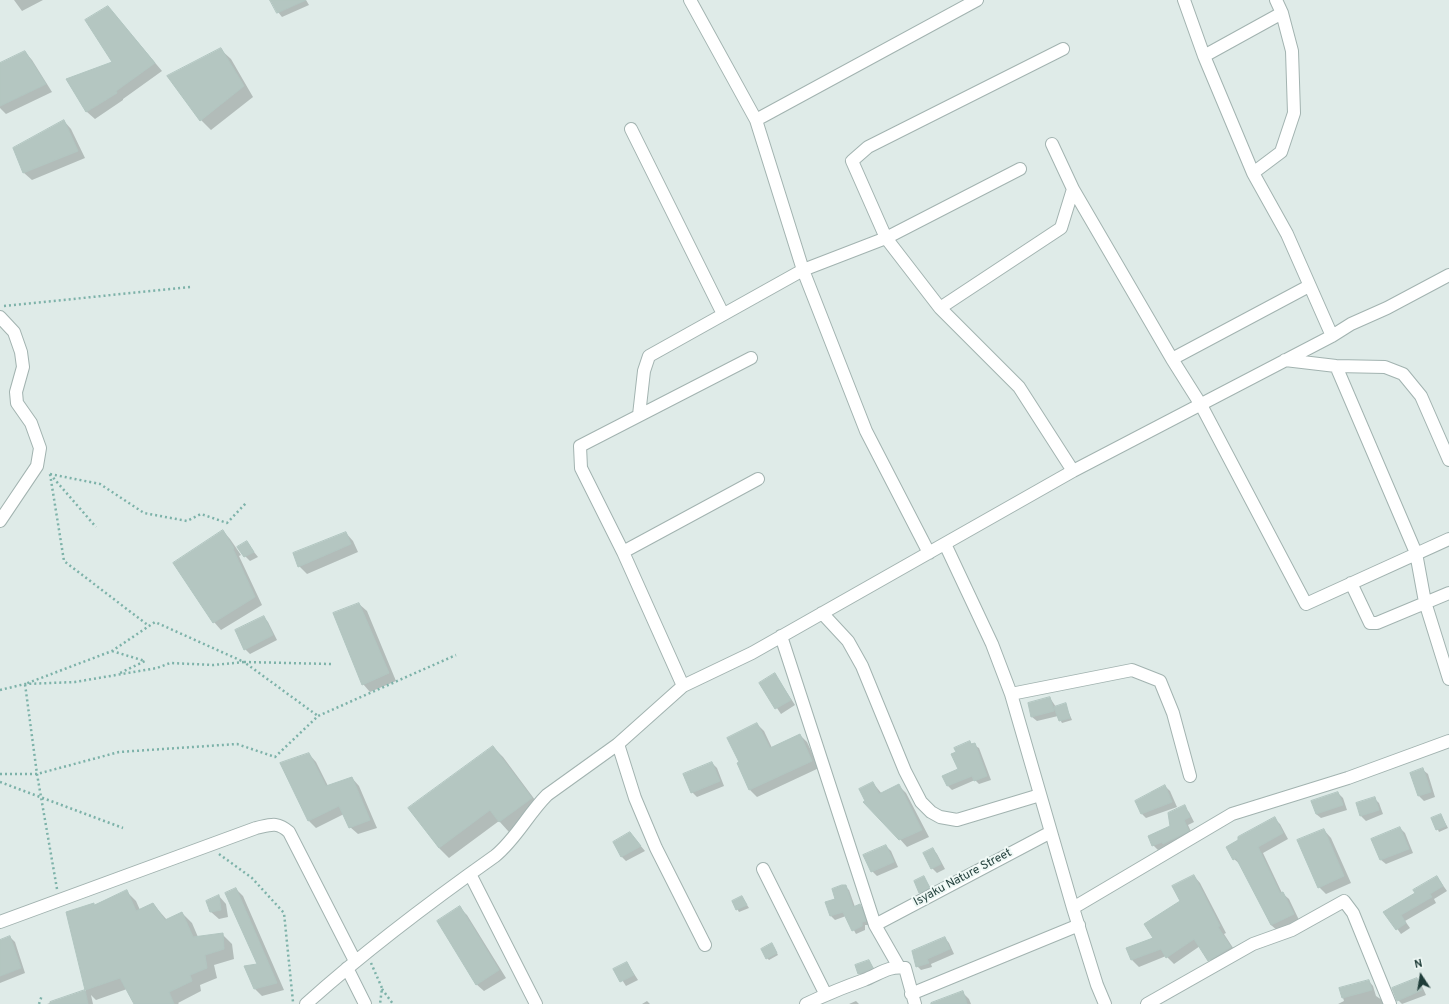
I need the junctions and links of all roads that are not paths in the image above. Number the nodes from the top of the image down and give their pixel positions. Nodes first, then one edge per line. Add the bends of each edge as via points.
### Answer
1 (690, 0) edge
2 (977, 0) edge
3 (1184, 0) edge
4 (1276, 0) edge
5 (1282, 13) junction
6 (1063, 49) dead end
7 (1204, 56) junction
8 (756, 120) junction
9 (631, 129) dead end
10 (1052, 144) dead end
11 (1020, 169) dead end
12 (1253, 173) junction
13 (1073, 189) junction
14 (886, 238) junction
15 (803, 270) junction
16 (1449, 275) edge
17 (1309, 286) junction
18 (940, 308) junction
19 (723, 314) junction
20 (0, 317) edge
21 (1332, 336) junction
22 (751, 358) dead end
23 (1172, 359) junction
24 (1285, 360) junction
25 (1336, 366) junction
26 (1201, 404) junction
27 (638, 415) junction
28 (1448, 454) edge
29 (1073, 471) junction
30 (758, 479) dead end
31 (0, 522) edge
32 (1449, 539) edge
33 (945, 544) junction
34 (623, 552) junction
35 (1416, 553) junction
36 (929, 554) junction
37 (1351, 583) junction
38 (1449, 592) edge
39 (1425, 602) junction
40 (822, 613) junction
41 (781, 636) junction
42 (1449, 679) edge
43 (683, 686) junction
44 (1011, 694) junction
45 (1449, 741) edge
46 (618, 744) junction
47 (1190, 776) dead end
48 (1040, 795) junction
49 (1051, 832) junction
50 (763, 869) dead end
51 (470, 874) junction
52 (1073, 908) junction
53 (0, 922) edge
54 (875, 925) junction
55 (1079, 925) junction
56 (705, 946) dead end
57 (351, 964) junction
58 (899, 967) junction
59 (826, 995) junction
60 (913, 999) edge
61 (306, 1004) edge
62 (365, 1004) edge
63 (536, 1004) edge
64 (806, 1004) edge
65 (1105, 1004) edge
66 (1147, 1004) edge
67 (1390, 1004) edge

1 - 8 street
2 - 8 street
3 - 7 street
4 - 5 street
5 - 7 street
5 - 12 street via 1292,51 1294,113 1281,152
6 - 14 street via 868,148 852,162
7 - 12 street
8 - 15 street
9 - 19 street
10 - 13 street
11 - 14 street
12 - 17 street via 1287,234
13 - 18 street via 1061,228
13 - 23 street
14 - 15 street
14 - 18 street
15 - 19 street
15 - 36 street via 866,431
16 - 21 street via 1387,308 1350,324
17 - 21 street
17 - 23 street
18 - 29 street via 1019,386
19 - 27 street via 648,356
20 - 31 street via 14,332 22,352 23,367 16,392 17,403 31,423 40,448 37,466
21 - 24 street
22 - 27 street
23 - 26 street
24 - 25 street
24 - 26 street
25 - 28 street via 1385,367 1403,374 1421,396
25 - 35 street
26 - 29 street
26 - 37 street via 1306,604
27 - 34 street via 580,446 581,468
29 - 33 street
30 - 34 street
32 - 35 street
33 - 36 street
33 - 44 street via 992,644
34 - 43 street
35 - 37 street
35 - 39 street
36 - 40 street
37 - 39 street via 1370,623 1377,623
38 - 39 street
39 - 42 street
40 - 41 street
40 - 48 street via 848,641 862,666 905,771 921,802 931,812 940,817 957,820
41 - 43 street
41 - 54 street
43 - 46 street
44 - 47 street via 1132,670 1160,681 1173,713
44 - 48 street
45 - 52 street via 1348,778 1232,814
46 - 51 street via 547,795 506,847
46 - 56 street via 635,798 656,848
48 - 49 street
49 - 52 street
49 - 54 street, Isyaku Nature Street
50 - 59 street
51 - 57 street
51 - 63 street
52 - 55 street
53 - 57 street via 256,828 281,825 289,832
54 - 58 street
55 - 60 street
55 - 65 street
57 - 61 street
57 - 62 street
58 - 59 street via 848,984
58 - 60 street via 905,968
59 - 64 street
66 - 67 street via 1253,944 1292,930 1344,901 1353,913

